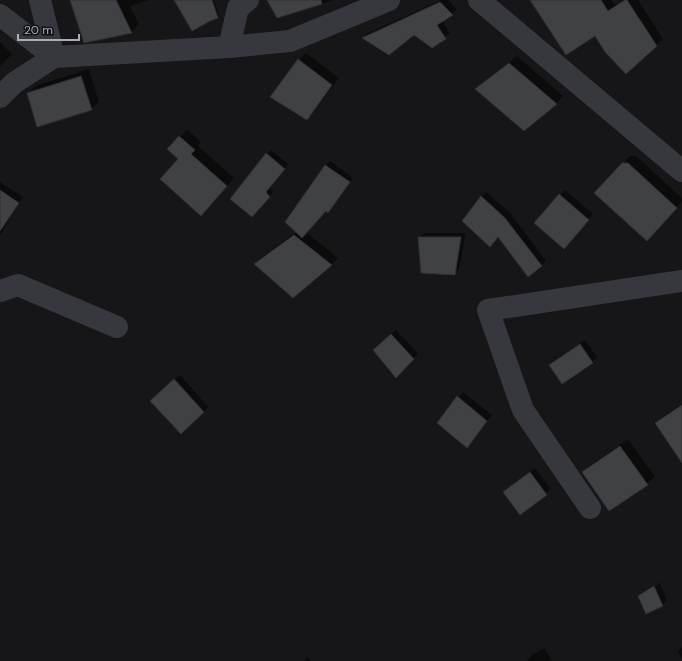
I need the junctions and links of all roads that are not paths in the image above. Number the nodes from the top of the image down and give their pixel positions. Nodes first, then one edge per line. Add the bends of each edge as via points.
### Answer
1 (248, 0) edge
2 (389, 0) edge
3 (479, 0) edge
4 (42, 1) edge
5 (0, 15) edge
6 (229, 47) junction
7 (54, 57) junction
8 (0, 97) edge
9 (682, 171) edge
10 (682, 281) edge
11 (0, 292) edge
12 (117, 327) dead end
13 (590, 508) dead end

1 - 6 street via 238,8
2 - 6 street via 290,41
3 - 9 street
4 - 7 street
5 - 7 street
6 - 7 street
7 - 8 street via 14,83
10 - 13 street via 488,310 523,410
11 - 12 street via 18,285

